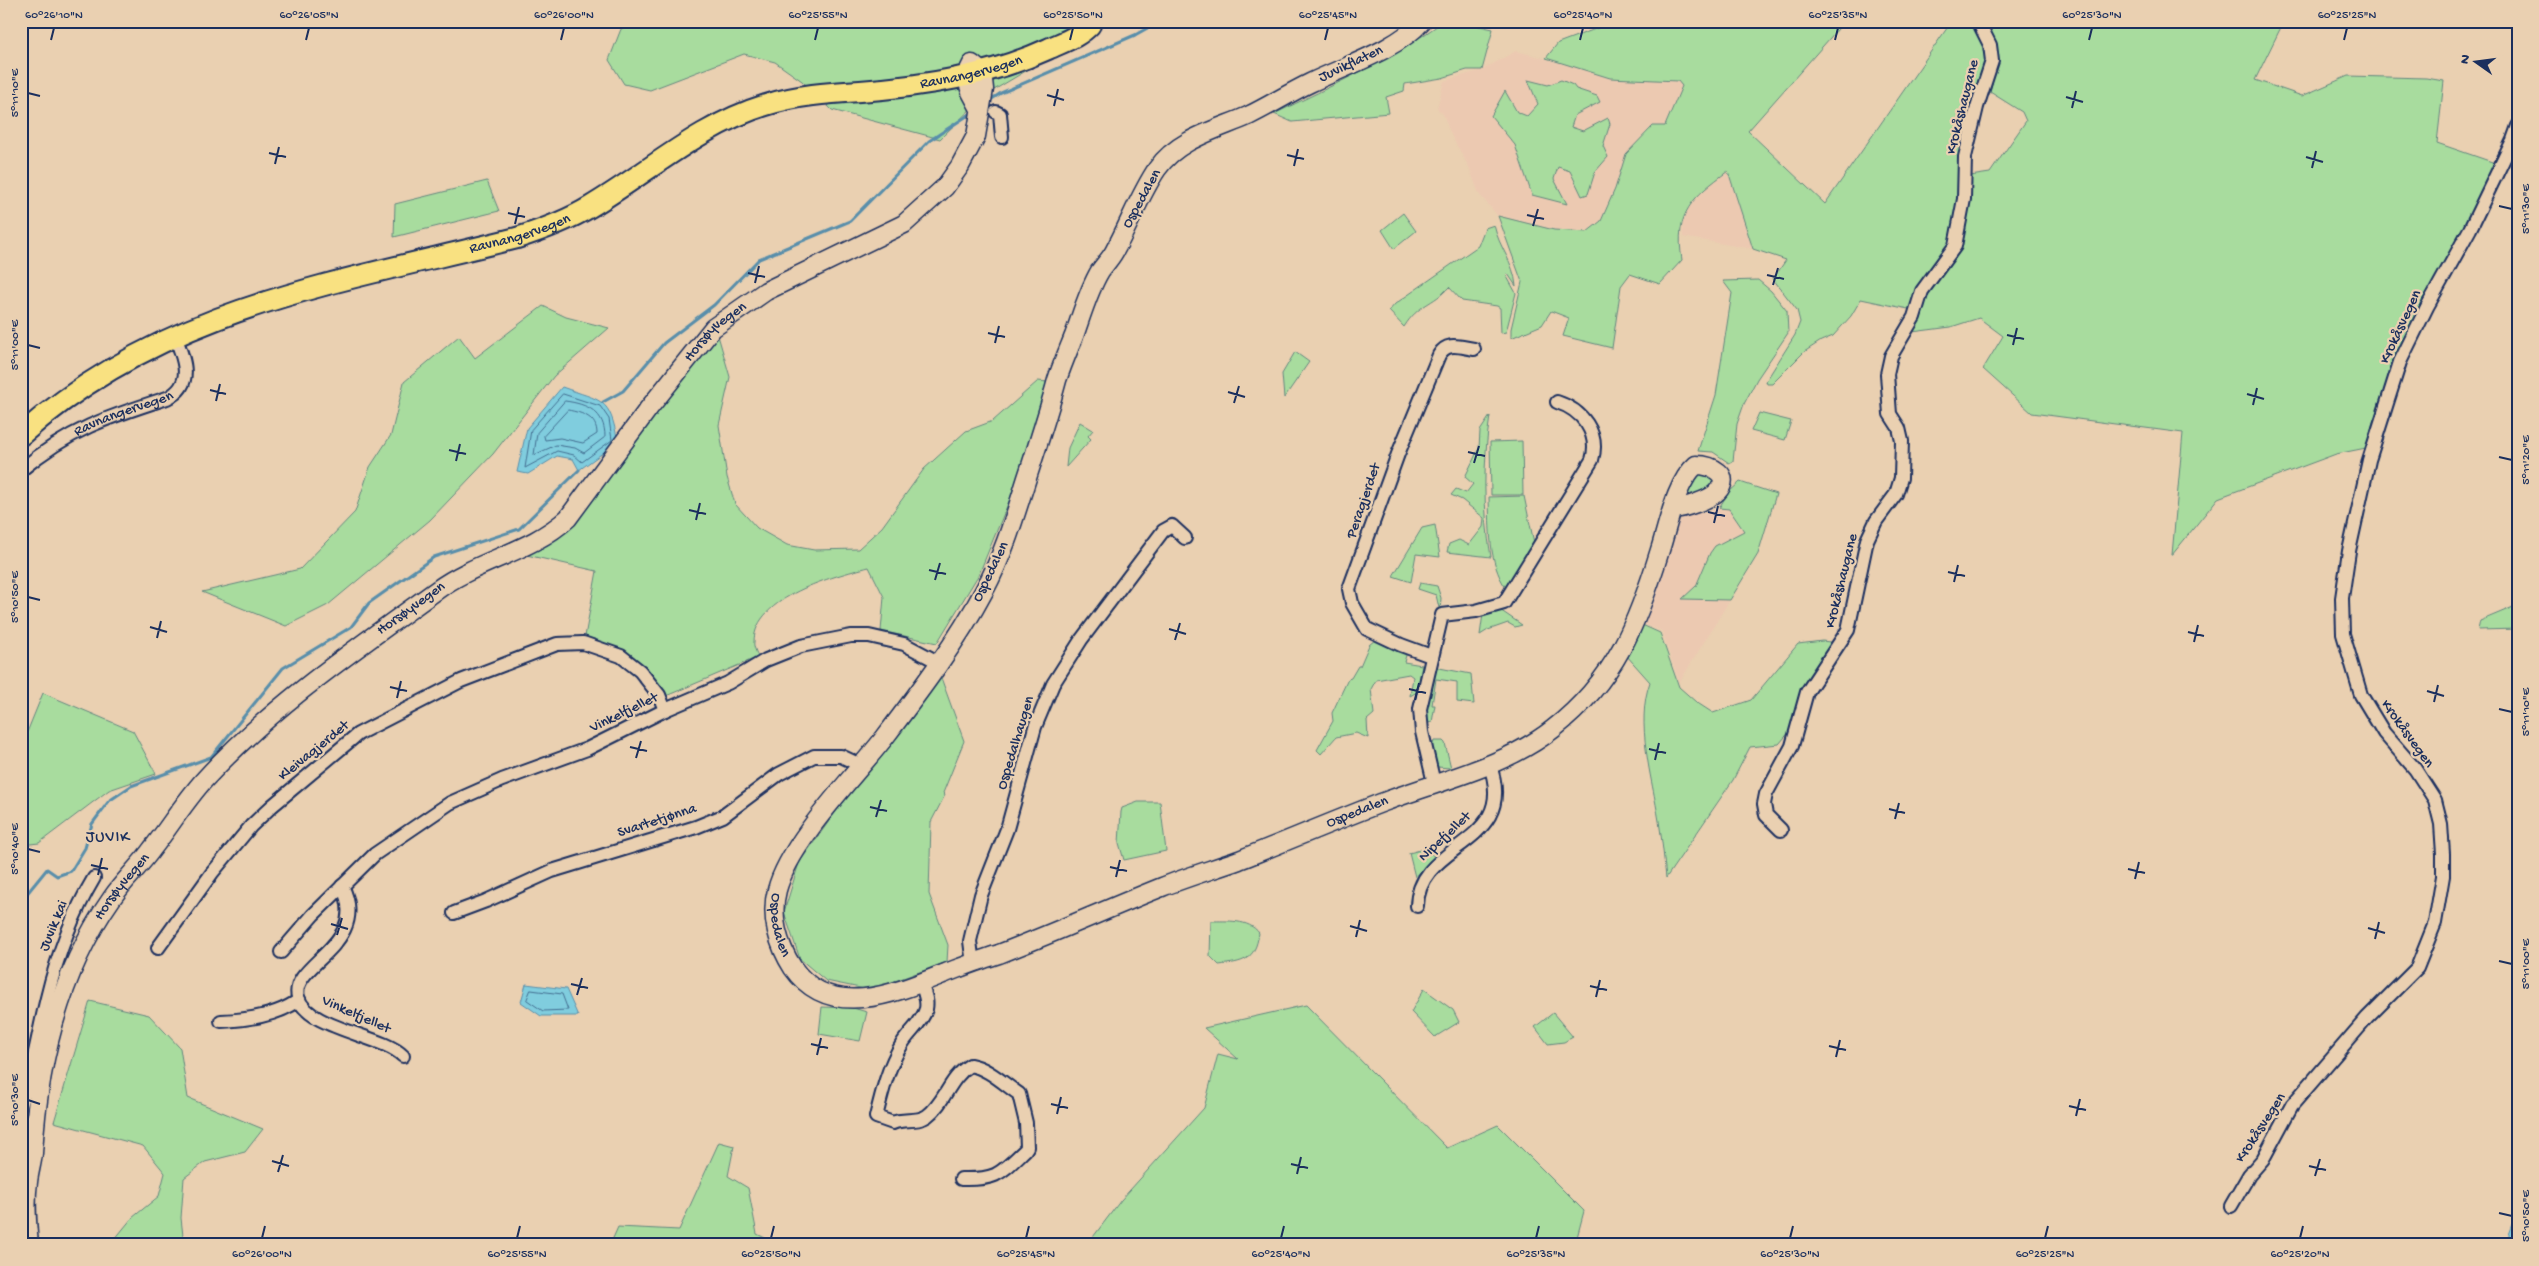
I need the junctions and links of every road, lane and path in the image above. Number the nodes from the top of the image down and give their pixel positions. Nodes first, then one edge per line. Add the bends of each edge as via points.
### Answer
1 (1422, 21) edge
2 (1978, 21) edge
3 (1094, 23) edge
4 (974, 71) junction
5 (1302, 87) joint
6 (996, 112) dead end
7 (2518, 126) edge
8 (1002, 137) dead end
9 (175, 336) junction
10 (1474, 349) dead end
11 (1558, 402) dead end
12 (21, 435) edge
13 (21, 470) edge
14 (1673, 509) dead end
15 (1185, 538) dead end
16 (1431, 656) junction
17 (938, 662) junction
18 (665, 710) junction
19 (1489, 763) junction
20 (860, 765) junction
21 (1434, 783) junction
22 (1781, 830) dead end
23 (94, 878) dead end
24 (342, 886) junction
25 (1417, 906) dead end
26 (454, 913) dead end
27 (158, 948) dead end
28 (281, 952) dead end
29 (973, 964) junction
30 (921, 983) junction
31 (299, 1000) junction
32 (221, 1020) dead end
33 (403, 1056) dead end
34 (21, 1106) edge
35 (961, 1179) dead end
36 (2231, 1206) dead end
37 (29, 1245) edge

1 - 5 street, Juvikflaten via 1400,41
2 - 22 street, Krokåshaugane via 1990,45 1992,61 1965,157 1964,199 1955,246 1922,291 1914,317 1891,356 1887,374 1890,414 1899,428 1902,441 1901,478 1896,494 1866,540 1848,630 1808,692 1792,746 1766,794 1766,815
3 - 4 main road, Ravnangervegen
4 - 9 main road, Ravnangervegen via 784,100 728,119 588,208 548,228 287,294
4 - 37 street, Horsøyvegen via 971,92 979,107 978,130 966,156 945,187 926,207 883,235 766,292 713,328 568,518 557,528 530,544 460,574 346,656 227,757 189,798 95,925 76,960 59,1007 37,1096 28,1183
5 - 17 street, Ospedalen via 1189,142 1158,168 1085,304 1057,380 1010,534 995,568 974,608
6 - 8 street via 1000,114
7 - 36 street, Krokåsvegen via 2470,229 2400,362 2368,460 2342,598 2343,634 2361,695 2435,800 2443,854 2443,876 2435,923 2417,968 2367,1018 2292,1105 2263,1159 2249,1175
9 - 12 main road, Ravnangervegen via 98,378
9 - 13 street, Ravnangervegen via 186,368 184,382 178,391 167,398 86,426
10 - 16 street, Peragjerdet via 1448,346 1439,355 1398,454 1349,589 1352,603 1367,629
11 - 16 street via 1570,406 1585,420 1595,446 1590,466 1504,603 1476,611 1442,615
14 - 19 street, Ospedalen via 1637,618 1613,664 1559,725
15 - 29 street, Ospedalhaugen via 1172,526 1163,531 1081,640 1053,684 1036,727 1008,829 981,895 970,941
16 - 21 street via 1420,709
17 - 18 street, Vinkelfjellet via 904,644 868,636 840,637 801,646 766,660 728,683
17 - 20 street, Ospedalen via 882,741
18 - 24 street, Vinkelfjellet via 587,749 450,803 392,841
18 - 27 street, Kleivagjerdet via 659,695 640,671 621,656 583,643 551,646 460,681 358,734 272,806 212,873
19 - 21 street, Ospedalen
19 - 25 street, Nipefjellet via 1497,794 1493,811 1423,880
20 - 26 street, Svartetjønna via 841,756 814,756 779,774 723,816 552,871
20 - 30 street, Ospedalen via 783,873 776,892 774,912 781,944 799,976 834,996 876,998
21 - 29 street, Ospedalen
23 - 34 street, Juvik kai via 75,914 57,961
24 - 28 street, Vinkelfjellet
24 - 31 street, Vinkelfjellet via 348,907 342,934 331,950 305,974 298,992
29 - 30 street, Ospedalen
30 - 35 street via 926,1010 902,1044 888,1072 876,1117 893,1123 924,1117 933,1110 958,1073 970,1065 980,1066 1019,1094 1025,1116 1025,1150 998,1175 989,1179
31 - 32 street, Vinkelfjellet via 283,1010 262,1016
31 - 33 street, Vinkelfjellet via 307,1010 326,1021

